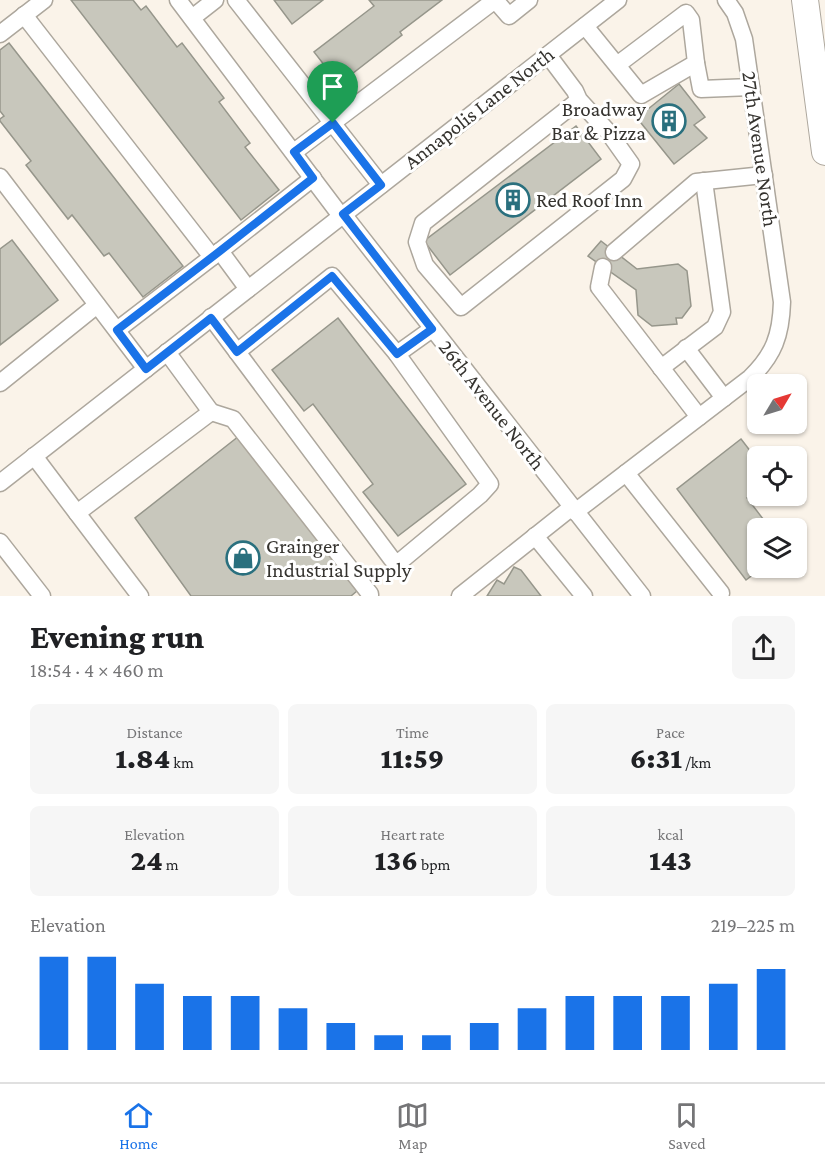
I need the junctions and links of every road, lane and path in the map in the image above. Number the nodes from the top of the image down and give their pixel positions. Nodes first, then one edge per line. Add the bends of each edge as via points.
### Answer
1 (44, 0) edge
2 (178, 0) edge
3 (214, 0) edge
4 (236, 0) edge
5 (529, 0) edge
6 (618, 0) edge
7 (726, 0) edge
8 (806, 0) edge
9 (24, 15) junction
10 (192, 18) junction
11 (585, 26) junction
12 (0, 34) edge
13 (548, 55) junction
14 (696, 63) junction
15 (617, 65) junction
16 (751, 87) junction
17 (579, 100) junction
18 (333, 123) junction
19 (294, 152) junction
20 (825, 152) edge
21 (764, 175) junction
22 (0, 177) edge
23 (313, 178) junction
24 (704, 181) junction
25 (381, 185) junction
26 (342, 215) junction
27 (614, 252) dead end
28 (216, 254) junction
29 (603, 267) dead end
30 (248, 288) junction
31 (97, 305) junction
32 (211, 318) junction
33 (432, 329) junction
34 (117, 330) junction
35 (686, 348) junction
36 (167, 352) junction
37 (237, 352) junction
38 (397, 354) junction
39 (661, 368) junction
40 (146, 369) junction
41 (0, 383) edge
42 (724, 398) junction
43 (211, 412) junction
44 (699, 417) junction
45 (34, 456) junction
46 (626, 473) junction
47 (0, 483) edge
48 (573, 510) junction
49 (77, 513) junction
50 (535, 536) junction
51 (3, 550) edge
52 (721, 593) dead end
53 (42, 596) edge
54 (141, 596) edge
55 (370, 596) edge
56 (460, 596) edge
57 (585, 596) edge
58 (642, 596) edge

1 - 9 street
2 - 10 street, 26th Avenue North
3 - 10 street
4 - 18 street
5 - 18 street via 509,16 495,0
6 - 11 street, Annapolis Lane North
7 - 16 street, 27th Avenue North via 743,33
8 - 20 highway
9 - 12 street
9 - 28 street
10 - 19 street, 26th Avenue North
11 - 13 street, Annapolis Lane North
11 - 15 street
13 - 17 street
13 - 25 street, Annapolis Lane North
14 - 15 street via 641,95
14 - 15 street via 691,20 686,13
14 - 16 street via 701,89
16 - 21 street, 27th Avenue North
17 - 17 street via 423,224 417,242 425,265 461,307 622,179 631,164 609,132
18 - 19 street
18 - 25 street
19 - 23 street, 26th Avenue North
21 - 24 street
21 - 42 street, 27th Avenue North via 782,320 768,357 750,378
22 - 31 street
23 - 26 street, 26th Avenue North
23 - 28 street
24 - 27 street via 696,182
24 - 35 street via 722,312 715,327
25 - 26 street, Annapolis Lane North
26 - 30 street, Annapolis Lane North
26 - 33 street, 26th Avenue North
28 - 30 street
28 - 34 street
29 - 39 street via 599,286
30 - 32 street, Annapolis Lane North
31 - 34 street
31 - 41 street
32 - 36 street, Annapolis Lane North
32 - 37 street
33 - 38 street
33 - 48 street, 26th Avenue North
34 - 40 street
35 - 39 street
35 - 42 street
36 - 40 street, Annapolis Lane North
36 - 43 street
37 - 38 street via 332,276
37 - 38 street via 397,564 490,484
39 - 44 street
40 - 45 street, Annapolis Lane North
42 - 44 street, 27th Avenue North
43 - 49 street
43 - 55 street via 233,419
44 - 46 street, 27th Avenue North
45 - 47 street, Annapolis Lane North
45 - 49 street
46 - 48 street, 27th Avenue North
46 - 52 street
48 - 50 street, 27th Avenue North
48 - 58 street, 26th Avenue North
49 - 54 street
50 - 56 street, 27th Avenue North
50 - 57 street
51 - 53 street

